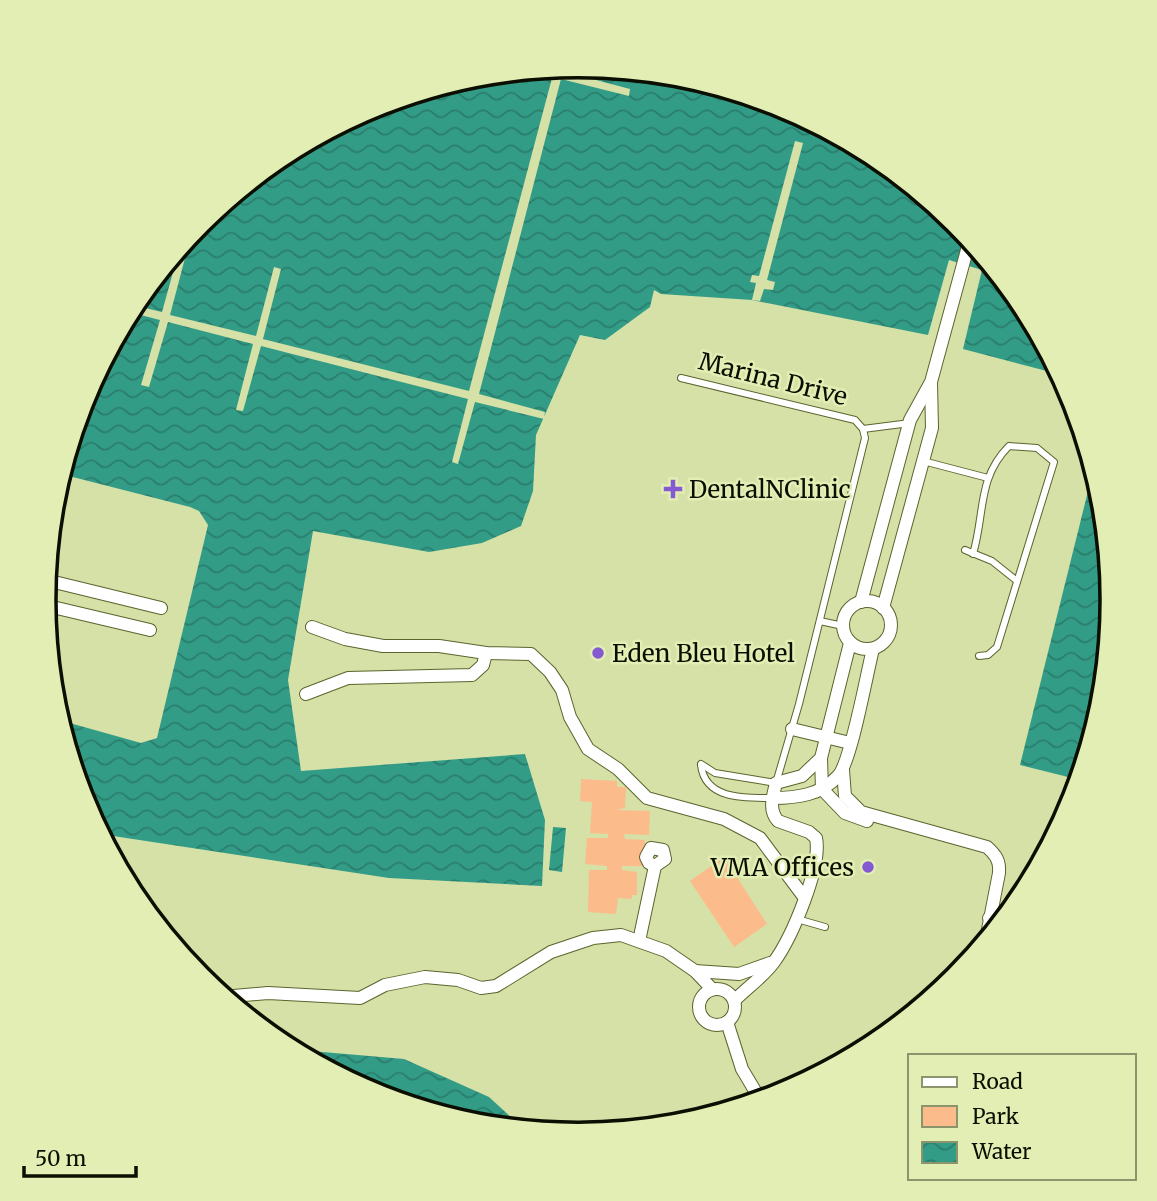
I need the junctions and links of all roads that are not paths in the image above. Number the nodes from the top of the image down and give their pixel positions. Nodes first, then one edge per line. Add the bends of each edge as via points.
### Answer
1 (967, 252) edge
2 (681, 378) dead end
3 (931, 383) junction
4 (910, 423) junction
5 (863, 429) junction
6 (923, 461) junction
7 (988, 478) junction
8 (965, 550) dead end
9 (973, 554) junction
10 (1017, 581) junction
11 (57, 583) edge
12 (861, 602) junction
13 (56, 608) edge
14 (161, 608) dead end
15 (883, 608) junction
16 (820, 621) junction
17 (843, 626) junction
18 (312, 627) dead end
19 (150, 630) dead end
20 (850, 643) junction
21 (873, 649) junction
22 (486, 653) junction
23 (979, 656) dead end
24 (306, 694) dead end
25 (792, 729) junction
26 (827, 737) junction
27 (850, 743) junction
28 (821, 758) junction
29 (843, 770) junction
30 (776, 783) junction
31 (822, 789) junction
32 (773, 798) junction
33 (940, 833) junction
34 (655, 866) dead end
35 (804, 897) junction
36 (989, 918) junction
37 (797, 919) junction
38 (993, 919) edge
39 (988, 925) edge
40 (825, 927) dead end
41 (639, 940) junction
42 (774, 962) junction
43 (695, 971) junction
44 (712, 989) junction
45 (237, 996) edge
46 (735, 1000) junction
47 (727, 1023) junction
48 (755, 1091) edge

1 - 3 street
2 - 5 lane, Marina Drive via 855,420
3 - 4 street
3 - 6 street via 932,428
4 - 5 lane
4 - 12 street
5 - 16 lane, Marina Drive via 865,438
6 - 7 lane
6 - 15 street
7 - 9 lane
7 - 10 lane via 1009,446 1037,448 1054,462
8 - 9 lane
9 - 10 lane via 992,561
10 - 23 lane via 997,647
11 - 14 street
12 - 15 street
12 - 17 street via 851,607
13 - 19 street
15 - 21 street via 891,622 890,632
16 - 17 lane
16 - 25 lane, Marina Drive
17 - 20 street
18 - 22 street via 383,646 439,646
20 - 21 street
20 - 26 street
21 - 27 street
22 - 24 street via 483,665 472,675 348,678
22 - 35 street via 531,654 562,690 570,717 588,749 618,769 647,798 724,819 760,838
25 - 26 street
25 - 30 lane, Marina Drive
26 - 27 street
26 - 28 street
27 - 29 street
28 - 30 street via 802,776
28 - 31 street
29 - 31 street
29 - 33 street via 845,796 861,812
30 - 32 street, Marina Drive
30 - 32 lane via 722,775 701,764 705,780 719,792
31 - 32 street via 796,799
31 - 33 street via 845,813 880,825
32 - 35 street via 772,811 778,821 816,838 818,847
33 - 36 street via 987,847 995,854 1000,864
34 - 41 street
35 - 37 street
36 - 38 street
36 - 39 street
37 - 40 lane
37 - 42 street
41 - 43 street
41 - 45 street via 621,935 593,938 551,951 496,986 481,988 425,977 384,985 360,998
42 - 43 street via 738,974
42 - 46 street
43 - 44 street
44 - 46 street via 728,992
44 - 47 street via 699,1003 701,1015 710,1024
46 - 47 street via 735,1013
47 - 48 street via 742,1069

